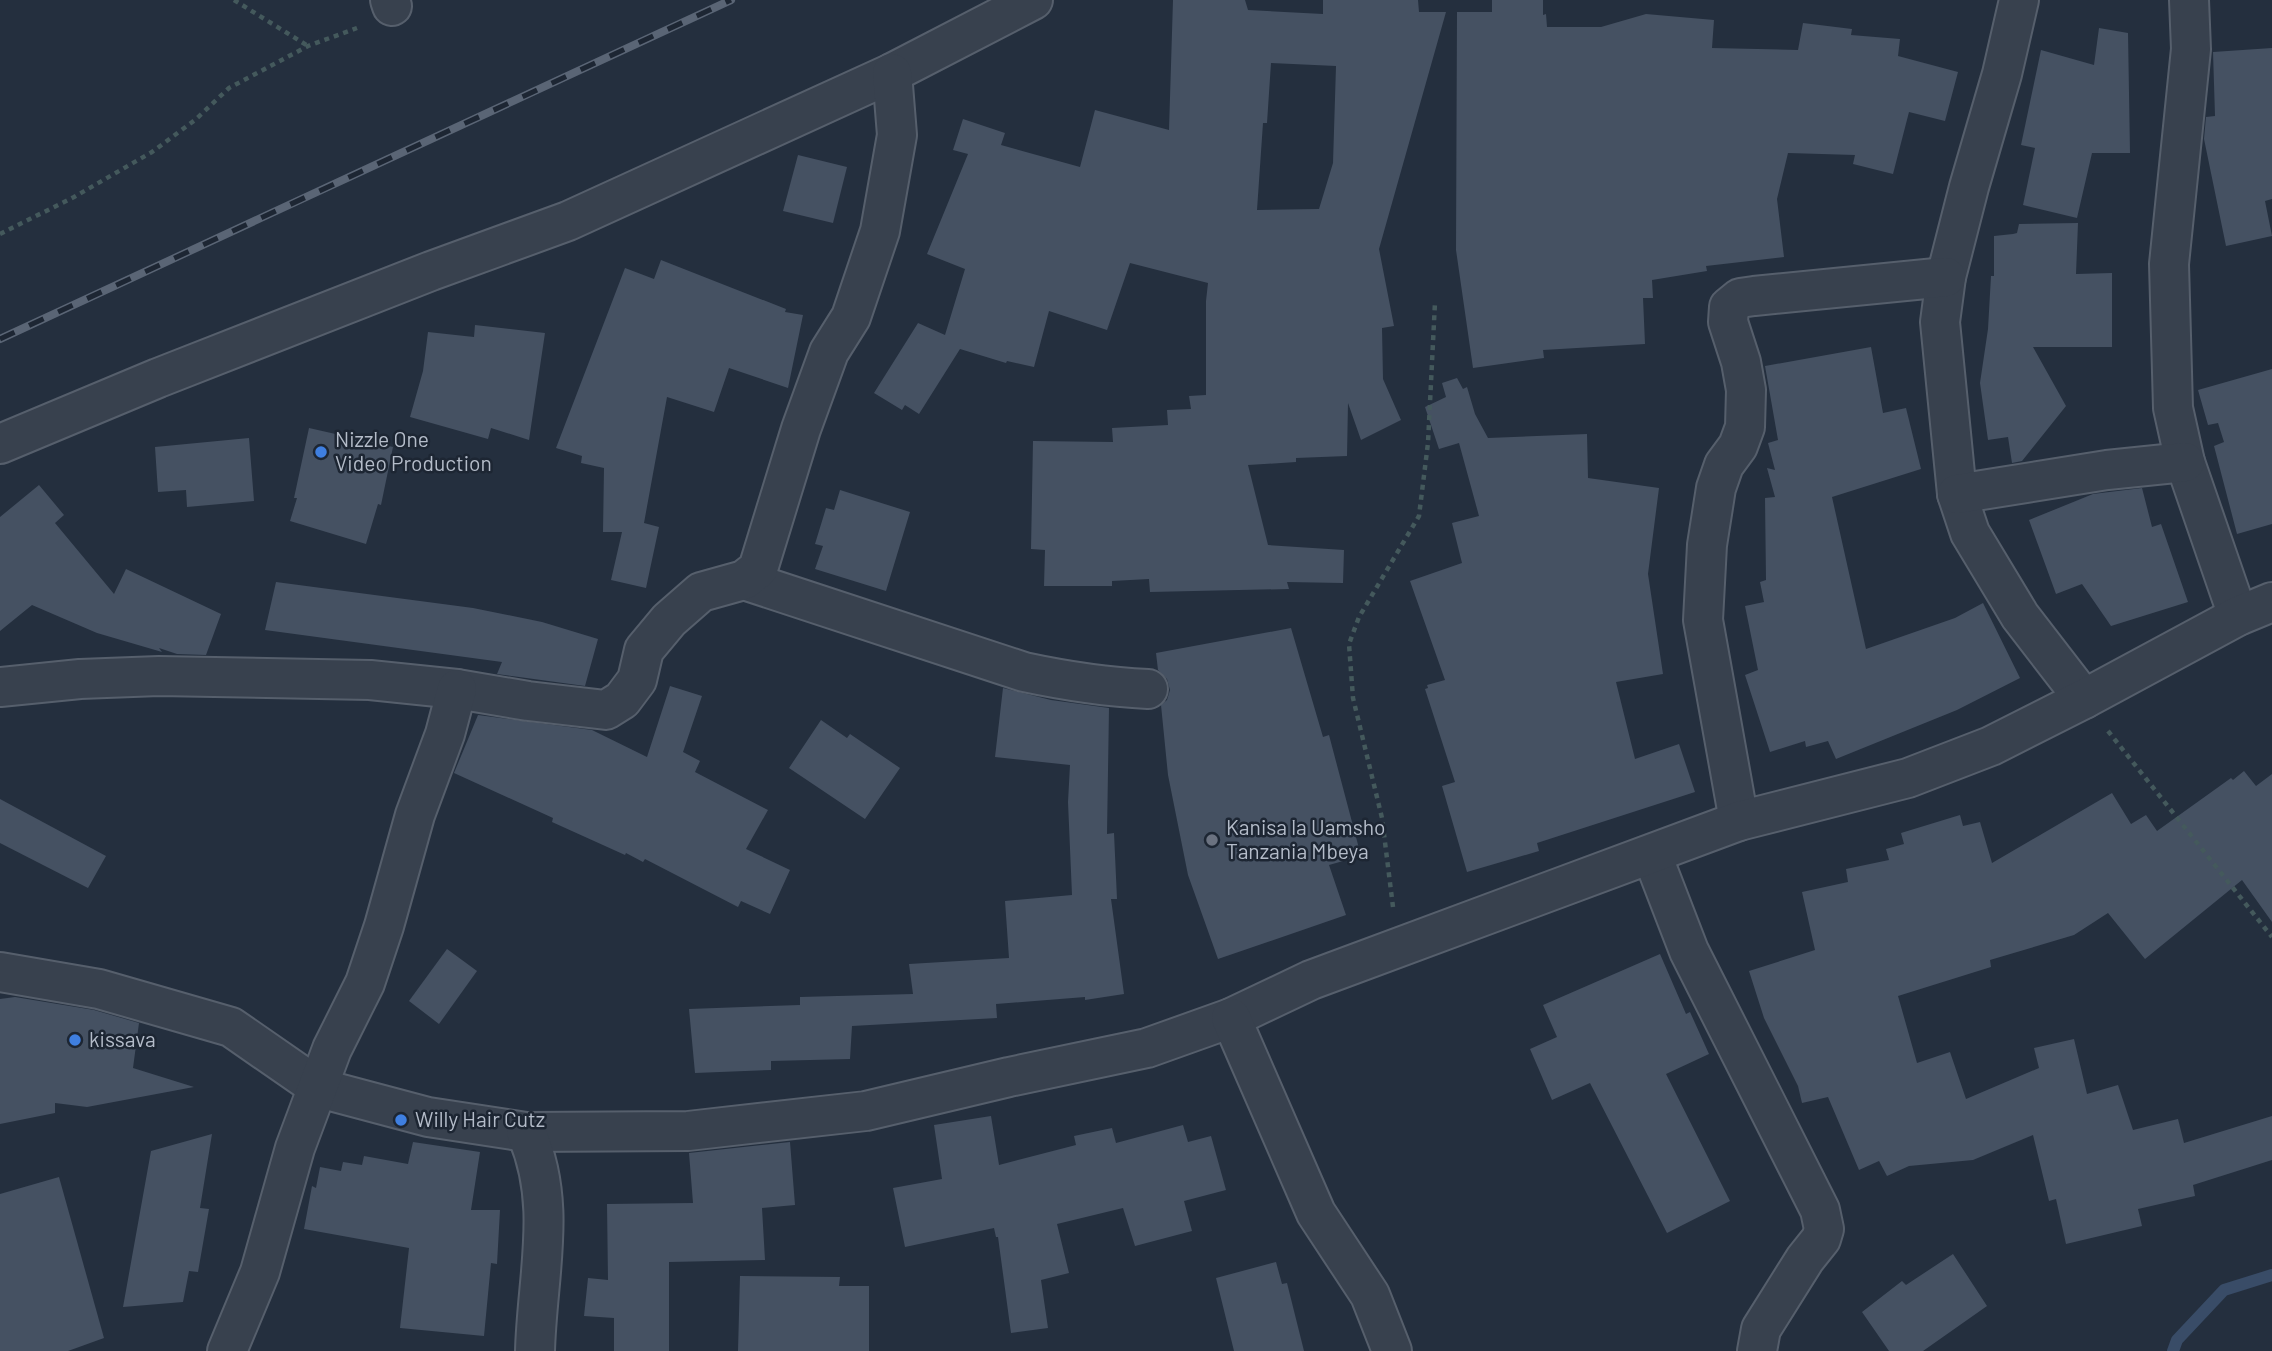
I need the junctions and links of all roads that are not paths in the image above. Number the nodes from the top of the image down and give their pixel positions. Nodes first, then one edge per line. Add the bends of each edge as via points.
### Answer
1 (1033, 0) edge
2 (2019, 0) edge
3 (2189, 0) edge
4 (892, 73) junction
5 (1946, 277) junction
6 (0, 444) edge
7 (2185, 461) junction
8 (1957, 494) junction
9 (744, 580) junction
10 (2255, 609) edge
11 (0, 687) edge
12 (457, 689) junction
13 (1148, 689) dead end
14 (2084, 699) junction
15 (1739, 821) junction
16 (1652, 855) junction
17 (0, 972) edge
18 (1231, 1018) junction
19 (318, 1088) junction
20 (526, 1132) junction
21 (227, 1351) edge
22 (535, 1351) edge
23 (1392, 1351) edge
24 (1758, 1351) edge

1 - 4 street
2 - 5 street
3 - 7 street via 2191,49 2169,264 2173,408
4 - 6 street via 568,221 405,281
4 - 9 street via 897,135 880,231 851,317 829,352 801,429 758,569
5 - 8 street via 1940,322
5 - 15 street via 1747,297 1730,307 1728,322 1746,390 1745,427 1716,488 1703,620
7 - 8 street
7 - 10 street
8 - 14 street via 1970,533 2000,586
9 - 12 street via 701,592 669,620 644,650 637,680 622,700 606,710
9 - 13 street via 1024,672
10 - 14 street
11 - 12 street via 159,676 370,680
12 - 19 street via 365,983
14 - 15 street via 1991,746 1908,778
15 - 16 street
16 - 18 street via 1311,980
16 - 24 street via 1689,951 1820,1210 1821,1239 1761,1329
17 - 19 street via 99,989 231,1027
18 - 20 street via 1147,1048 866,1111 688,1131
18 - 23 street via 1315,1213 1370,1295
19 - 20 street via 428,1117
19 - 21 street via 295,1147 260,1272
20 - 22 street via 536,1154 545,1216

